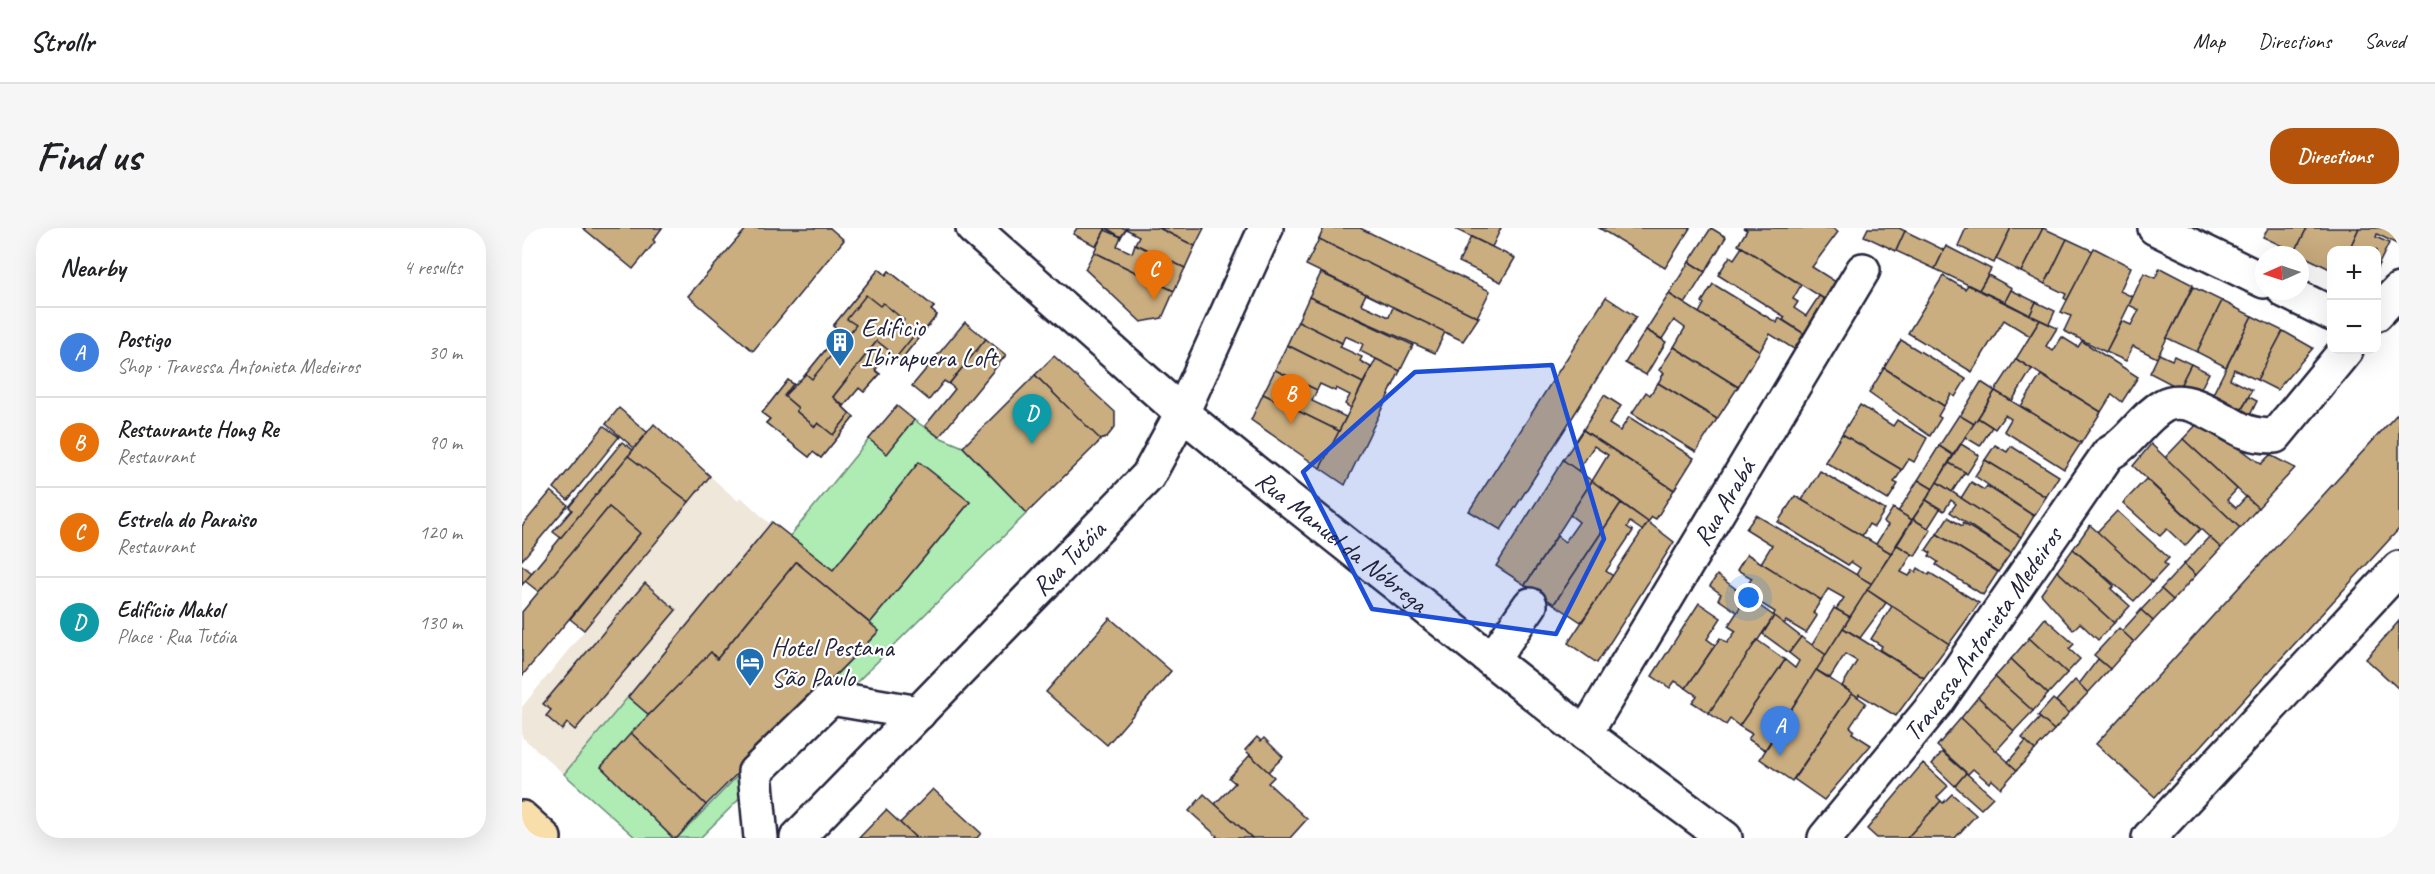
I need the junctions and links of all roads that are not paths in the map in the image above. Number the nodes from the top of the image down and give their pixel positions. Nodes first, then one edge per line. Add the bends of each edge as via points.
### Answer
1 (973, 228) edge
2 (1266, 228) edge
3 (2156, 228) edge
4 (1863, 270) dead end
5 (2255, 277) edge
6 (2399, 290) edge
7 (2303, 300) edge
8 (2381, 309) edge
9 (2327, 312) edge
10 (2343, 354) edge
11 (1182, 413) junction
12 (2399, 568) edge
13 (1530, 605) dead end
14 (1492, 660) junction
15 (919, 713) junction
16 (1585, 734) junction
17 (522, 818) edge
18 (544, 838) edge
19 (761, 838) edge
20 (797, 838) edge
21 (1725, 838) edge
22 (1825, 838) edge
23 (2149, 838) edge

1 - 11 street, Rua Manuel da Nóbrega
2 - 11 street, Rua Tutóia
3 - 5 street
4 - 16 street, Rua Arabá
6 - 8 street
7 - 9 street
10 - 22 street, Travessa Antonieta Medeiros via 2276,436 2260,436 2176,401 2164,406 2101,460 1937,702
11 - 14 street, Rua Manuel da Nóbrega
11 - 15 street, Rua Tutóia via 1148,476
12 - 23 street
13 - 14 street
14 - 16 street, Rua Manuel da Nóbrega
15 - 19 street via 831,698 755,772
15 - 20 street, Rua Tutóia
16 - 21 street, Rua Manuel da Nóbrega
17 - 18 main road

